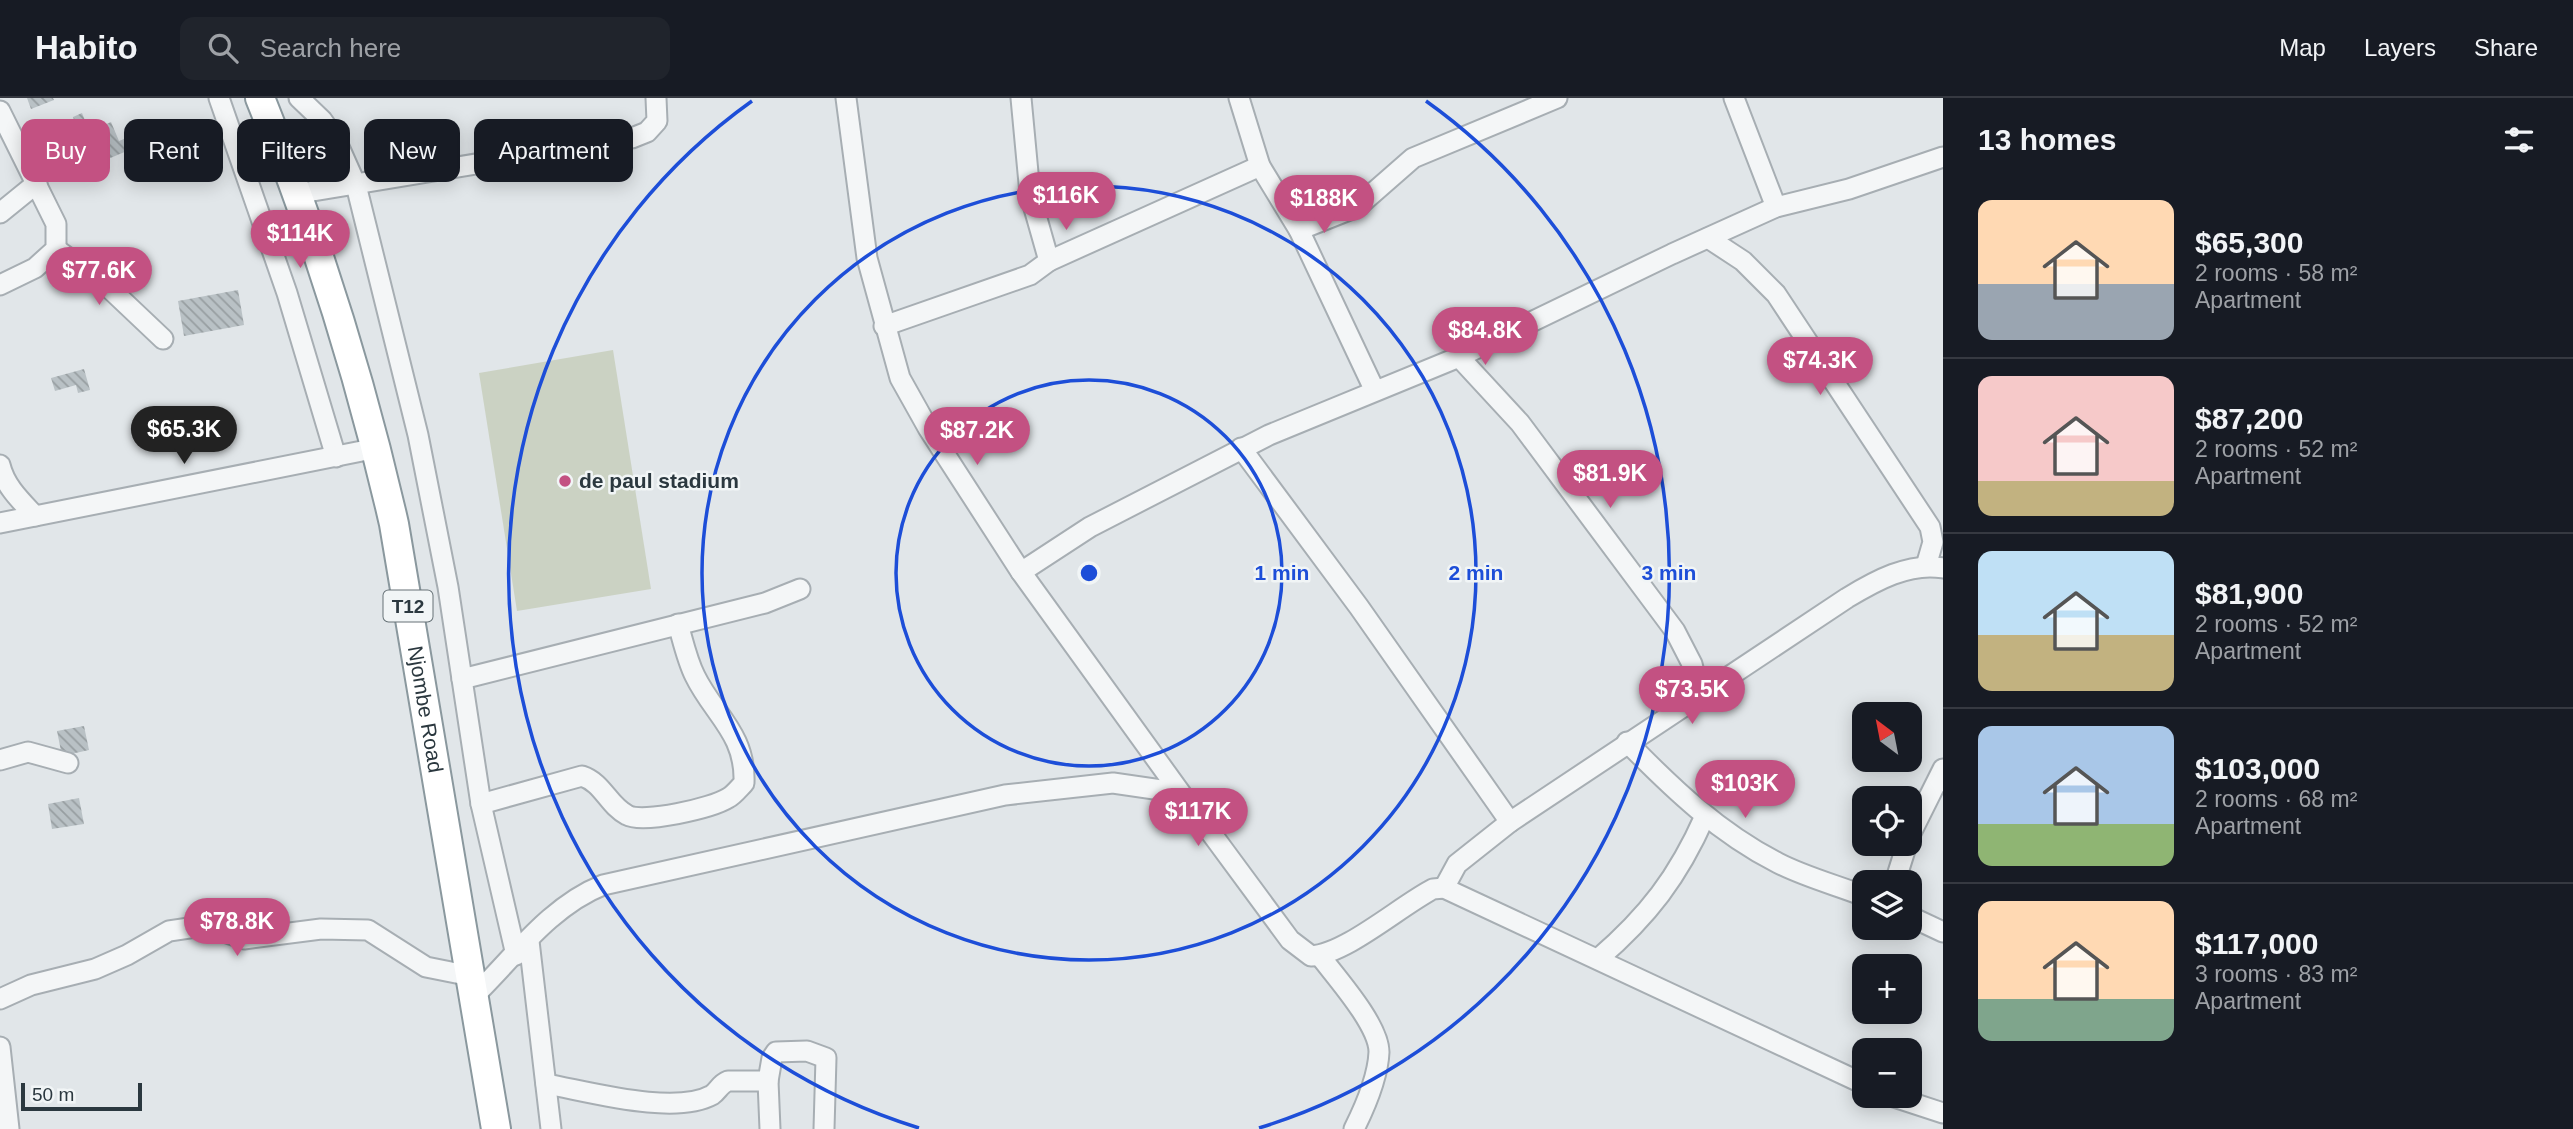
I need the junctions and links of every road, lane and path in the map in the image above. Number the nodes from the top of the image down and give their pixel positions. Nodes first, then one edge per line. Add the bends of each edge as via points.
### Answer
1 (219, 98) edge
2 (260, 98) edge
3 (299, 98) edge
4 (656, 98) edge
5 (846, 98) edge
6 (1021, 98) edge
7 (1238, 98) edge
8 (1557, 98) edge
9 (1734, 98) edge
10 (0, 111) edge
11 (1943, 157) edge
12 (1260, 166) junction
13 (37, 183) junction
14 (356, 185) junction
15 (295, 194) junction
16 (1776, 207) junction
17 (0, 213) edge
18 (1299, 230) junction
19 (1708, 238) junction
20 (56, 249) junction
21 (1049, 261) junction
22 (0, 285) edge
23 (884, 326) junction
24 (163, 339) dead end
25 (1460, 357) junction
26 (1374, 389) junction
27 (377, 448) junction
28 (1241, 448) junction
29 (336, 457) junction
30 (1, 476) edge
31 (35, 516) junction
32 (0, 523) edge
33 (1935, 567) edge
34 (1021, 572) junction
35 (800, 589) dead end
36 (678, 624) junction
37 (462, 679) junction
38 (1700, 697) junction
39 (1627, 742) junction
40 (0, 760) edge
41 (68, 763) dead end
42 (1943, 769) edge
43 (1186, 799) junction
44 (481, 804) junction
45 (1922, 811) edge
46 (1705, 816) junction
47 (1510, 822) junction
48 (1444, 888) junction
49 (1852, 891) edge
50 (1922, 922) edge
51 (1943, 932) edge
52 (522, 948) junction
53 (1320, 956) junction
54 (1598, 959) junction
55 (472, 986) junction
56 (0, 999) edge
57 (0, 1047) edge
58 (1852, 1078) edge
59 (768, 1081) junction
60 (546, 1084) junction
61 (1922, 1106) edge
62 (1943, 1113) edge
63 (9, 1129) edge
64 (496, 1129) edge
65 (551, 1129) edge
66 (770, 1129) edge
67 (824, 1129) edge
68 (1354, 1129) edge

1 - 29 street via 287,293
2 - 15 highway, Njombe Road / T12
3 - 14 street via 336,140
4 - 14 street via 657,121 632,138
5 - 23 street via 859,217
6 - 21 street via 1030,194
7 - 12 street
8 - 18 street via 1413,158 1357,207
9 - 16 street
10 - 13 street
11 - 16 street via 1849,189
12 - 18 street
12 - 21 street
13 - 17 street
13 - 20 street via 56,224
14 - 15 street
14 - 37 street via 418,435
15 - 27 highway, Njombe Road / T12 via 353,362
16 - 19 street
18 - 26 street
19 - 25 street
19 - 33 street via 1753,269 1791,316 1930,527
20 - 22 street via 35,268
20 - 24 street via 107,286
21 - 23 street via 1003,286
23 - 34 street via 900,378
25 - 26 street
25 - 38 street via 1520,423 1675,631 1692,664
26 - 28 street
27 - 29 street
27 - 55 highway, Njombe Road / T12 via 397,538
28 - 34 street via 1090,527
28 - 47 street
29 - 31 street
30 - 31 street
31 - 32 street
33 - 38 street via 1895,574 1869,585
34 - 43 street
35 - 36 street via 765,603
36 - 37 street
36 - 44 street via 693,674 730,726 745,771 744,783 729,798 712,806 643,819 627,816 602,789 582,776
37 - 44 street
38 - 39 street
39 - 46 street
39 - 47 street
40 - 41 street via 28,751
42 - 45 street
43 - 52 street via 1168,791 1113,783 1005,795 603,885 561,908
43 - 53 street via 1290,940 1311,956
44 - 52 street
46 - 49 street via 1780,864
46 - 54 street via 1663,894
47 - 48 street via 1457,864
48 - 53 street via 1426,892
48 - 54 street
50 - 51 street
52 - 55 street
52 - 60 street
53 - 68 street via 1355,1003 1379,1051
54 - 58 street
55 - 56 street via 426,967 368,930 321,929 244,939 196,927 169,931 106,964 31,985
55 - 64 highway, Njombe Road / T12
57 - 63 street
59 - 60 street via 728,1081 707,1096 656,1103
59 - 66 street
59 - 67 street via 776,1052 822,1054 827,1076
60 - 65 street
61 - 62 street

